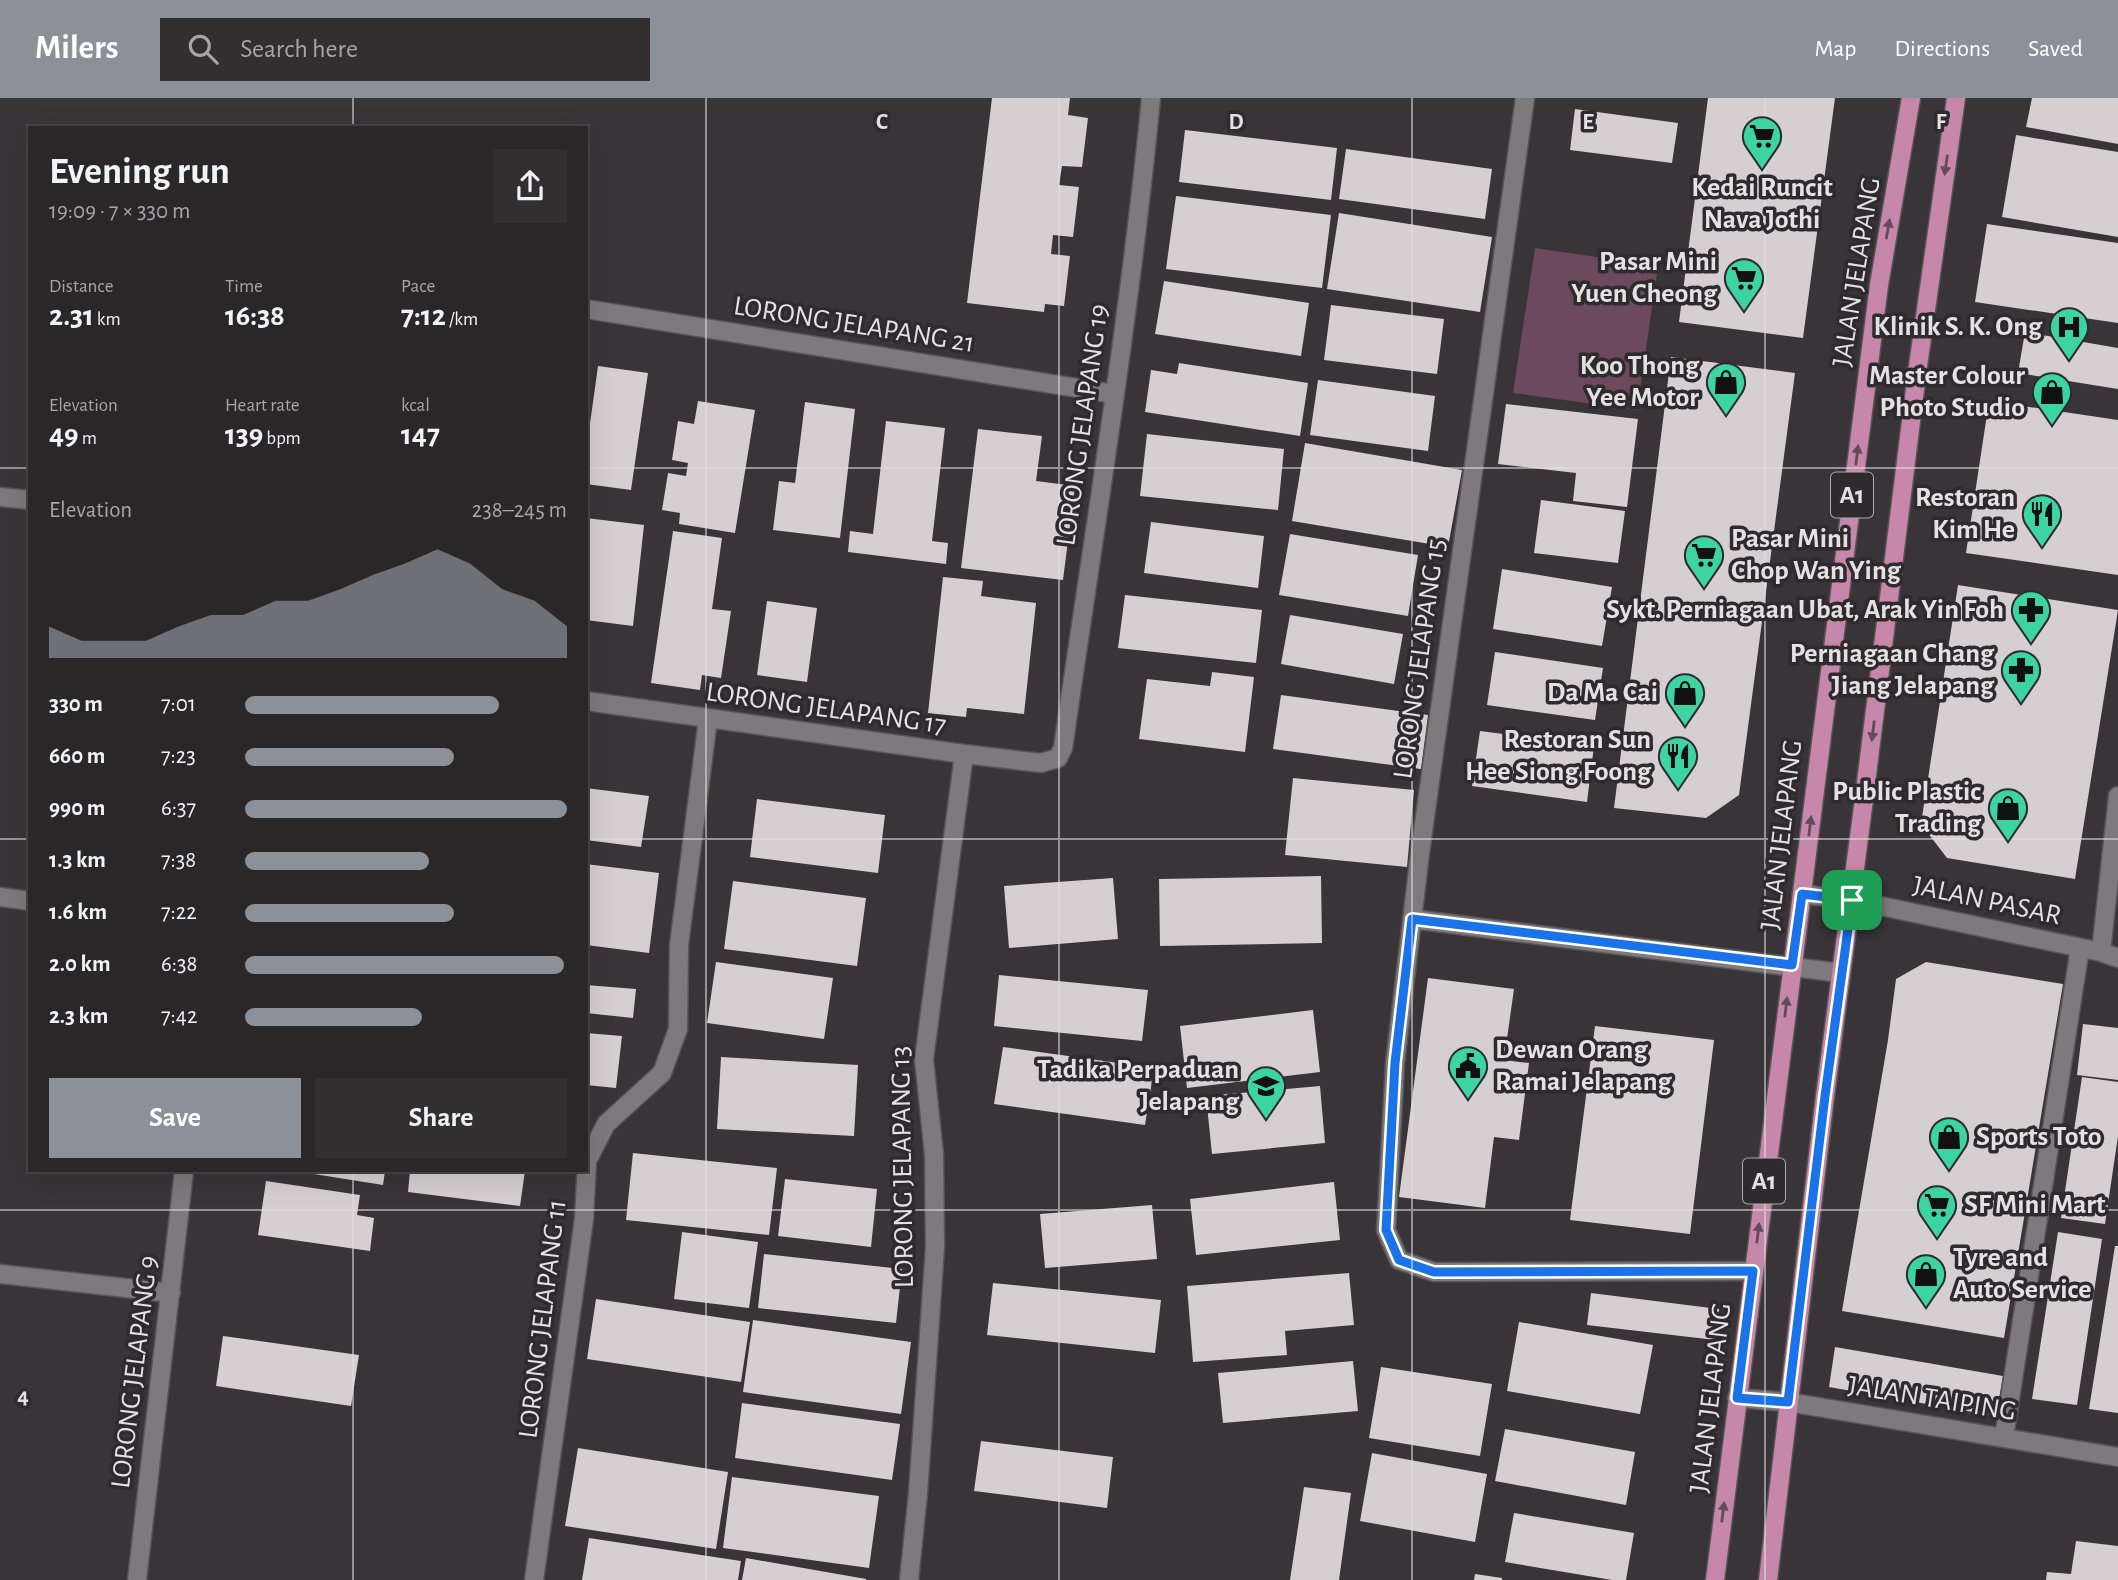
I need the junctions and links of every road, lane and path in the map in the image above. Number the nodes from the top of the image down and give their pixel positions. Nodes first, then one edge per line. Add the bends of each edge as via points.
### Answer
1 (1151, 98) edge
2 (1525, 98) edge
3 (1910, 98) edge
4 (1956, 98) edge
5 (588, 309) edge
6 (1114, 394) junction
7 (0, 497) edge
8 (28, 500) edge
9 (588, 701) edge
10 (708, 719) junction
11 (964, 754) junction
12 (1058, 758) joint
13 (2118, 796) edge
14 (1802, 894) junction
15 (0, 897) edge
16 (1852, 900) junction
17 (28, 901) edge
18 (1412, 919) junction
19 (2080, 948) junction
20 (2101, 952) junction
21 (2118, 958) edge
22 (1792, 965) junction
23 (1841, 973) junction
24 (588, 1159) edge
25 (184, 1172) edge
26 (586, 1172) edge
27 (1753, 1271) junction
28 (0, 1274) edge
29 (171, 1293) junction
30 (1737, 1398) junction
31 (1788, 1402) junction
32 (2004, 1437) junction
33 (2118, 1457) edge
34 (137, 1580) edge
35 (534, 1580) edge
36 (909, 1580) edge
37 (1715, 1580) edge
38 (1768, 1580) edge

1 - 6 street, LORONG JELAPANG 19
2 - 18 street, LORONG JELAPANG 15
14 -> 3 main road, JALAN JELAPANG / A1 via 1879,285
4 -> 16 main road, A1
5 - 6 street, LORONG JELAPANG 21
6 - 12 street, LORONG JELAPANG 19
7 - 8 street
9 - 10 street, LORONG JELAPANG 17
10 - 11 street, LORONG JELAPANG 17
10 - 24 street, LORONG JELAPANG 11 via 679,945 678,1029 662,1073 606,1124
11 - 12 street, LORONG JELAPANG 17 via 1041,762
11 - 36 street, LORONG JELAPANG 13 via 924,1059 934,1154 935,1247
13 - 20 street
14 - 16 street, JALAN PASAR
14 - 22 main road, JALAN JELAPANG / A1
15 - 17 street
16 - 19 street, JALAN PASAR
16 - 23 main road, A1
18 - 22 street
18 - 27 street, LORONG JELAPANG 15 via 1395,1063 1386,1230 1399,1260 1434,1272
19 - 20 street, JALAN PASAR
19 - 32 street
20 - 21 street, JALAN PASAR
22 - 23 street
27 -> 22 main road, JALAN JELAPANG / A1
23 - 31 main road, A1
25 - 29 street, LORONG JELAPANG 9
26 - 35 street, LORONG JELAPANG 11 via 584,1219
27 - 30 main road, JALAN JELAPANG / A1
28 - 29 street
29 - 34 street, LORONG JELAPANG 9
30 - 31 street, JALAN TAIPING
37 -> 30 main road, JALAN JELAPANG / A1
31 - 32 street, JALAN TAIPING
31 - 38 main road, A1
32 - 33 street, JALAN TAIPING

